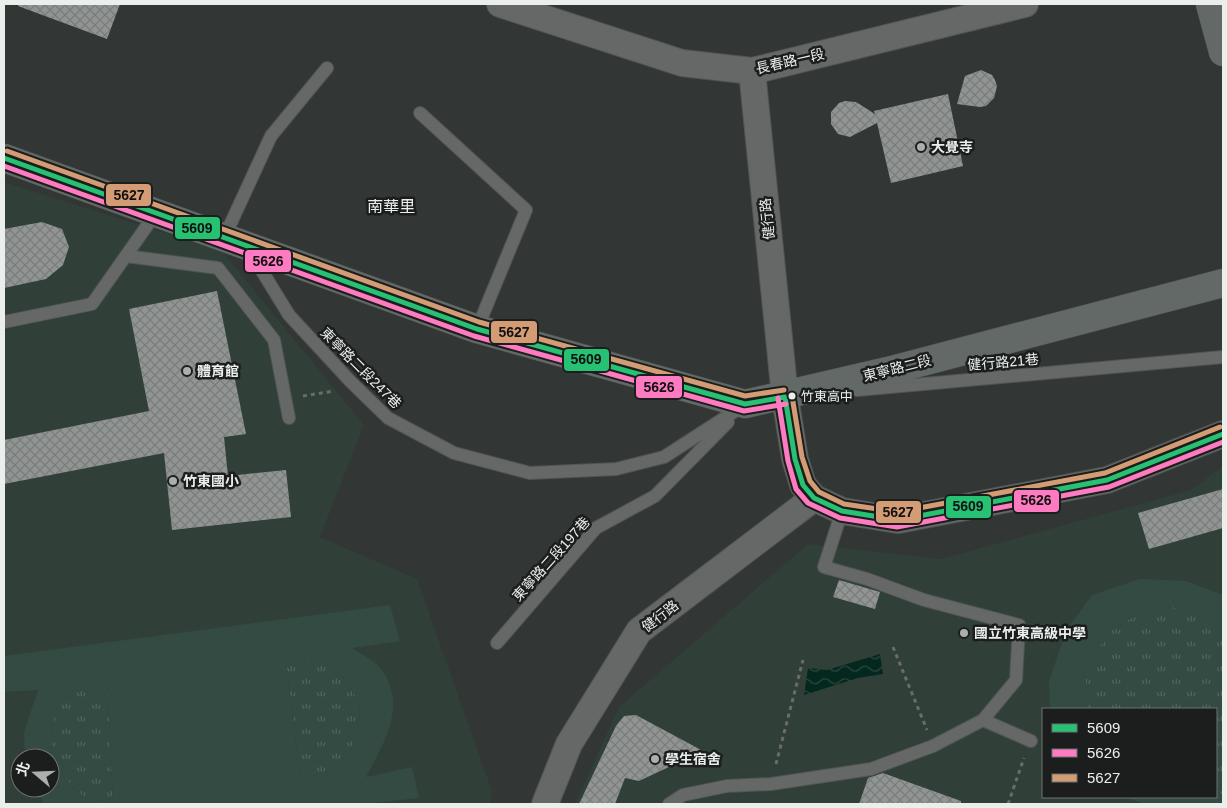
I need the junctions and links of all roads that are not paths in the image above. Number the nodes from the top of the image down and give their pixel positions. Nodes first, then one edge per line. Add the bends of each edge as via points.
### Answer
1 (500, 4) edge
2 (1024, 4) edge
3 (1210, 4) edge
4 (1223, 52) edge
5 (327, 68) dead end
6 (752, 71) junction
7 (420, 113) dead end
8 (4, 158) edge
9 (156, 213) junction
10 (235, 242) junction
11 (126, 256) junction
12 (1223, 283) edge
13 (4, 322) edge
14 (477, 329) junction
15 (1223, 357) edge
16 (785, 396) junction
17 (745, 404) junction
18 (289, 418) dead end
19 (1223, 434) edge
20 (814, 498) junction
21 (842, 510) junction
22 (497, 644) dead end
23 (983, 720) junction
24 (1030, 741) road end
25 (545, 804) edge
26 (669, 804) edge

1 - 6 street, 長春路一段 via 682,64
2 - 6 street, 長春路一段
3 - 4 main road
5 - 10 lane via 271,136
6 - 16 street, 健行路
7 - 14 lane via 526,210
8 - 9 main road, 東寧路二段
9 - 10 main road, 東寧路二段
9 - 11 lane
10 - 14 main road, 東寧路二段
10 - 17 lane, 東寧路二段247巷 via 289,315 388,418 454,453 530,473 616,469 664,457
11 - 13 lane via 92,304
11 - 18 lane via 218,268 274,340
12 - 16 main road, 東寧路二段
14 - 17 main road, 東寧路二段
15 - 16 lane, 健行路21巷
16 - 17 main road, 東寧路二段
16 - 20 street, 健行路 via 795,459 803,485
17 - 22 lane, 東寧路二段197巷 via 655,496 596,528
19 - 21 street via 1107,480 898,520
20 - 21 street
20 - 25 street, 健行路 via 639,631 569,744
21 - 23 lane via 824,567 924,600 1019,625 1016,680
23 - 24 lane
23 - 26 lane via 933,746 871,769 771,784 727,786 683,795

